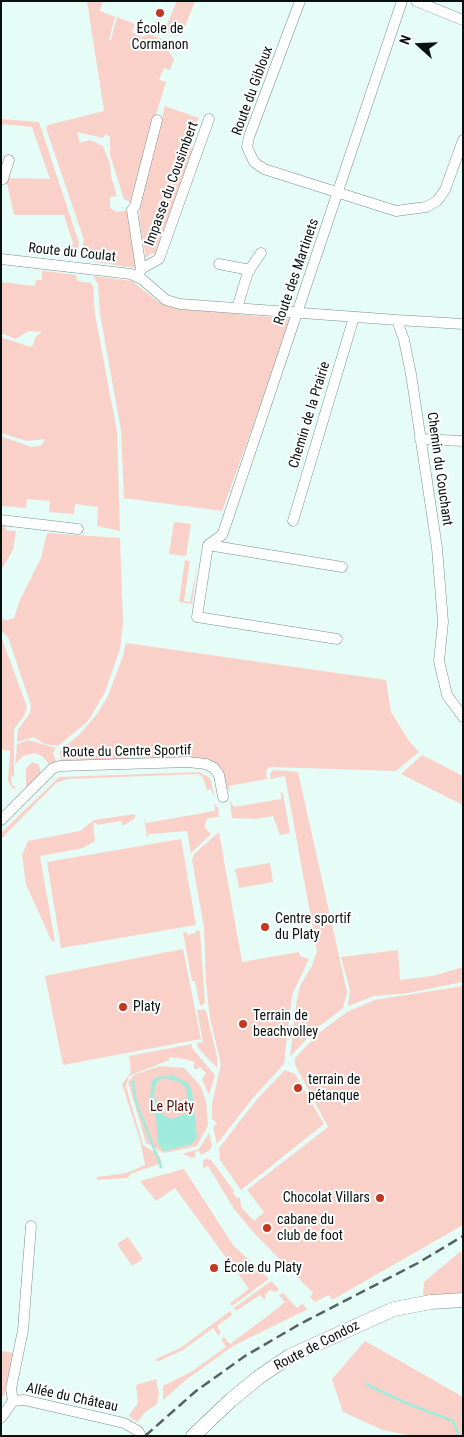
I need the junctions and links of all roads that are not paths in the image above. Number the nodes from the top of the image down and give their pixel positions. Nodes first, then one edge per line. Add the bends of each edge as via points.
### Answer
1 (300, 1) edge
2 (402, 1) edge
3 (416, 1) edge
4 (463, 20) edge
5 (209, 119) dead end
6 (157, 120) dead end
7 (463, 140) edge
8 (10, 160) dead end
9 (1, 178) edge
10 (338, 194) junction
11 (261, 253) dead end
12 (1, 259) edge
13 (218, 264) dead end
14 (250, 270) junction
15 (140, 273) junction
16 (237, 308) junction
17 (298, 312) junction
18 (354, 318) junction
19 (397, 320) junction
20 (463, 324) edge
21 (420, 439) junction
22 (463, 441) edge
23 (1, 520) edge
24 (293, 521) dead end
25 (78, 529) dead end
26 (208, 545) junction
27 (342, 567) dead end
28 (337, 639) dead end
29 (463, 718) edge
30 (223, 798) dead end
31 (1, 820) edge
32 (31, 1226) dead end
33 (463, 1300) edge
34 (13, 1401) junction
35 (1, 1418) edge
36 (141, 1436) edge
37 (194, 1436) edge

1 - 10 street, Route du Gibloux via 247,147 254,162 264,169
2 - 10 street, Route des Martinets
3 - 4 street
5 - 15 street, Impasse du Cousimbert via 159,259
6 - 15 street via 136,206 132,210
7 - 10 street via 445,190 437,201 426,207 396,212
8 - 9 street
10 - 17 street, Route des Martinets
11 - 14 street
12 - 15 street, Route du Coulat
13 - 14 street
14 - 16 street
15 - 16 street via 160,296 173,303
16 - 17 street
17 - 18 street
17 - 26 street, Route des Martinets via 224,530
18 - 19 street
18 - 24 street, Chemin de la Prairie
19 - 20 street
19 - 21 street, Chemin du Couchant via 411,374
21 - 22 street
21 - 29 street, Chemin du Couchant via 443,608 439,661 447,695
23 - 25 street
26 - 27 street
26 - 28 street via 197,617
30 - 31 street, Route du Centre Sportif via 219,775 206,764 60,766 53,768
32 - 34 street via 23,1330 11,1389
33 - 37 main road, Route de Condoz via 431,1302 394,1310 290,1356 259,1376
34 - 35 street, Allée du Château
34 - 36 street, Allée du Château via 24,1400 124,1423

